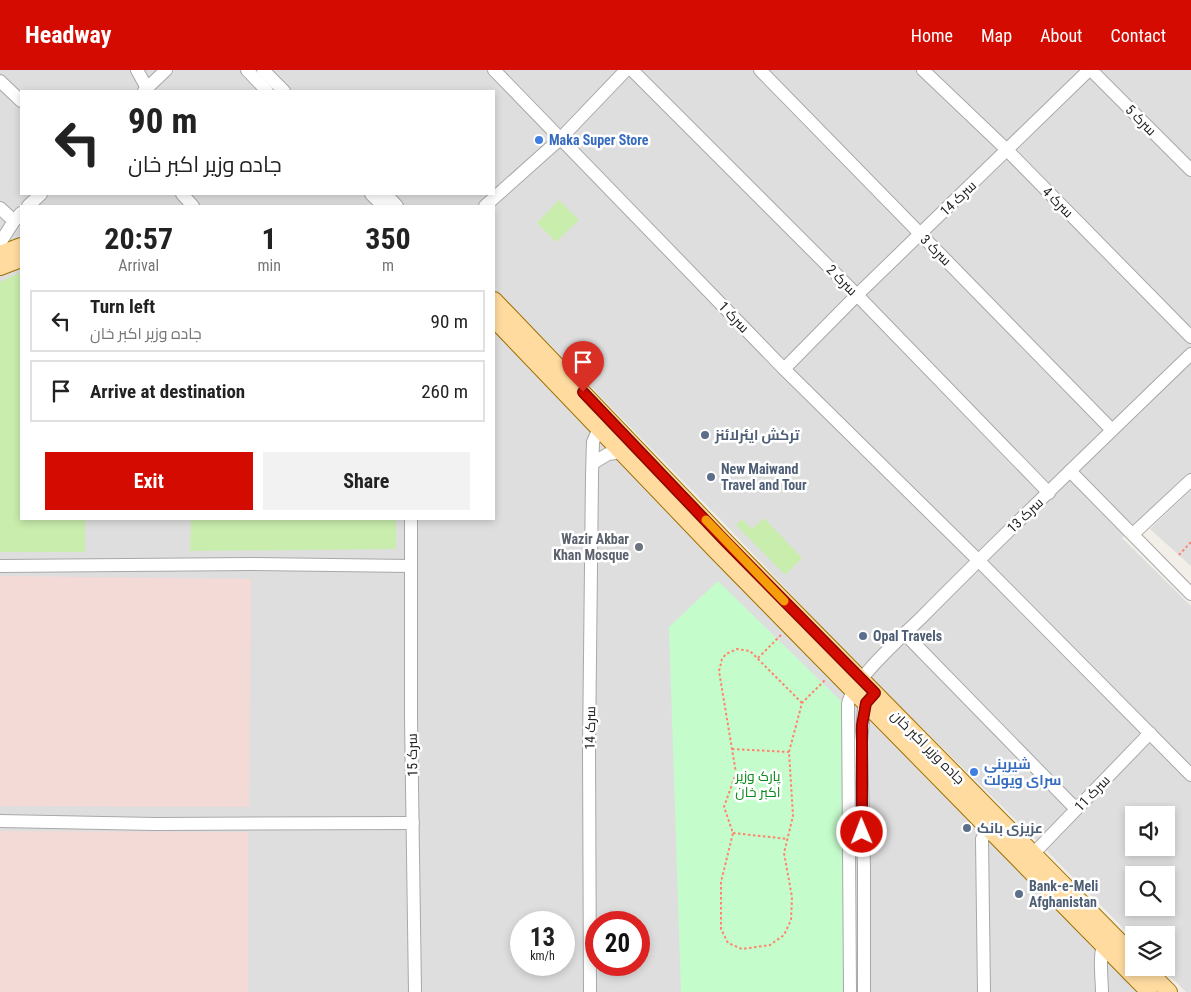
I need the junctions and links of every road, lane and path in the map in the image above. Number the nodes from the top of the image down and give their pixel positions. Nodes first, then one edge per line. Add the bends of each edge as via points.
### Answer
1 (137, 70) edge
2 (166, 70) edge
3 (247, 70) edge
4 (263, 70) edge
5 (494, 70) edge
6 (626, 70) edge
7 (632, 70) edge
8 (760, 70) edge
9 (923, 70) edge
10 (1090, 70) edge
11 (0, 81) edge
12 (146, 90) edge
13 (266, 90) edge
14 (283, 90) edge
15 (20, 100) edge
16 (560, 139) junction
17 (1008, 150) junction
18 (1191, 170) edge
19 (40, 195) edge
20 (183, 195) edge
21 (372, 195) edge
22 (387, 195) edge
23 (29, 205) edge
24 (192, 205) edge
25 (382, 205) edge
26 (396, 205) edge
27 (486, 205) edge
28 (0, 208) edge
29 (18, 217) edge
30 (920, 234) junction
31 (0, 243) edge
32 (20, 246) edge
33 (0, 254) edge
34 (20, 259) edge
35 (0, 267) edge
36 (857, 295) junction
37 (495, 301) edge
38 (495, 320) edge
39 (1191, 337) edge
40 (1191, 354) edge
41 (784, 369) junction
42 (599, 428) junction
43 (1112, 430) junction
44 (623, 452) junction
45 (593, 463) junction
46 (1070, 471) junction
47 (1191, 480) edge
48 (1049, 493) junction
49 (411, 520) edge
50 (1132, 534) junction
51 (1191, 542) edge
52 (1179, 555) dead end
53 (978, 560) junction
54 (0, 566) edge
55 (412, 566) junction
56 (1191, 594) edge
57 (790, 626) junction
58 (905, 634) junction
59 (758, 658) junction
60 (834, 671) junction
61 (858, 685) junction
62 (871, 698) junction
63 (802, 703) junction
64 (1150, 733) junction
65 (732, 749) junction
66 (789, 752) junction
67 (1191, 775) edge
68 (1076, 809) junction
69 (0, 821) edge
70 (413, 823) junction
71 (993, 823) junction
72 (733, 833) junction
73 (788, 839) junction
74 (848, 844) junction
75 (1034, 853) junction
76 (864, 868) junction
77 (1107, 939) junction
78 (1125, 950) edge
79 (1153, 976) edge
80 (415, 992) edge
81 (590, 992) edge
82 (850, 992) edge
83 (864, 992) edge
84 (984, 992) edge
85 (1102, 992) edge
86 (1149, 992) edge
87 (1169, 992) edge

1 - 12 street
2 - 12 street
3 - 13 street
4 - 14 street
5 - 16 street, سرک 1
6 - 16 street
7 - 36 street, سرک 2
8 - 30 street, سرک 3
9 - 17 street, سرک 4
10 - 17 street, سرک 14
10 - 18 street, سرک 5
11 - 15 street
16 - 27 street
16 - 41 street, سرک 1
17 - 30 street, سرک 14
17 - 39 street, سرک 4
19 - 23 street
20 - 24 street
21 - 25 street
22 - 26 street
28 - 29 street
29 - 31 street
30 - 36 street, سرک 14
30 - 43 street, سرک 3
32 - 33 main road
34 - 35 main road
36 - 41 street, سرک 14
36 - 48 street, سرک 2
37 - 61 main road
38 - 42 main road
40 - 43 street, سرک 13
41 - 53 street, سرک 1
42 - 44 main road
42 - 45 street, سرک 14 via 593,442
43 - 46 street, سرک 13
44 - 45 street via 608,454
44 - 57 main road
45 - 81 street, سرک 14
46 - 48 street, سرک 13
46 - 50 street
47 - 50 street
48 - 53 street, سرک 13
49 - 55 street, سرک 15
50 - 56 street
51 - 52 path
53 - 58 street, سرک 13
53 - 64 street, سرک 1
54 - 55 street
55 - 70 street, سرک 15
57 - 59 path
57 - 60 main road
58 - 61 street, سرک 13
58 - 68 street
59 - 63 path
59 - 65 path via 750,651 737,649 726,654 720,665
60 - 61 main road
60 - 63 path
61 - 62 main road
61 - 74 street via 848,704
62 - 71 main road
62 - 76 street via 864,709 861,742
63 - 66 path
64 - 67 street, سرک 1
64 - 68 street, سرک 11
65 - 66 path
65 - 72 path via 736,773 724,807
66 - 73 path via 793,816
68 - 75 street, سرک 11
69 - 70 street
70 - 80 street, سرک 15
71 - 75 main road
71 - 77 main road
71 - 84 street via 982,839
72 - 73 path
72 - 73 path via 721,882 721,930 728,943 742,949 770,945 784,935 791,920 792,898 784,853
74 - 76 street
74 - 82 street
75 - 77 main road
76 - 83 street
77 - 78 main road
77 - 85 street via 1101,960
77 - 86 main road
79 - 87 main road

